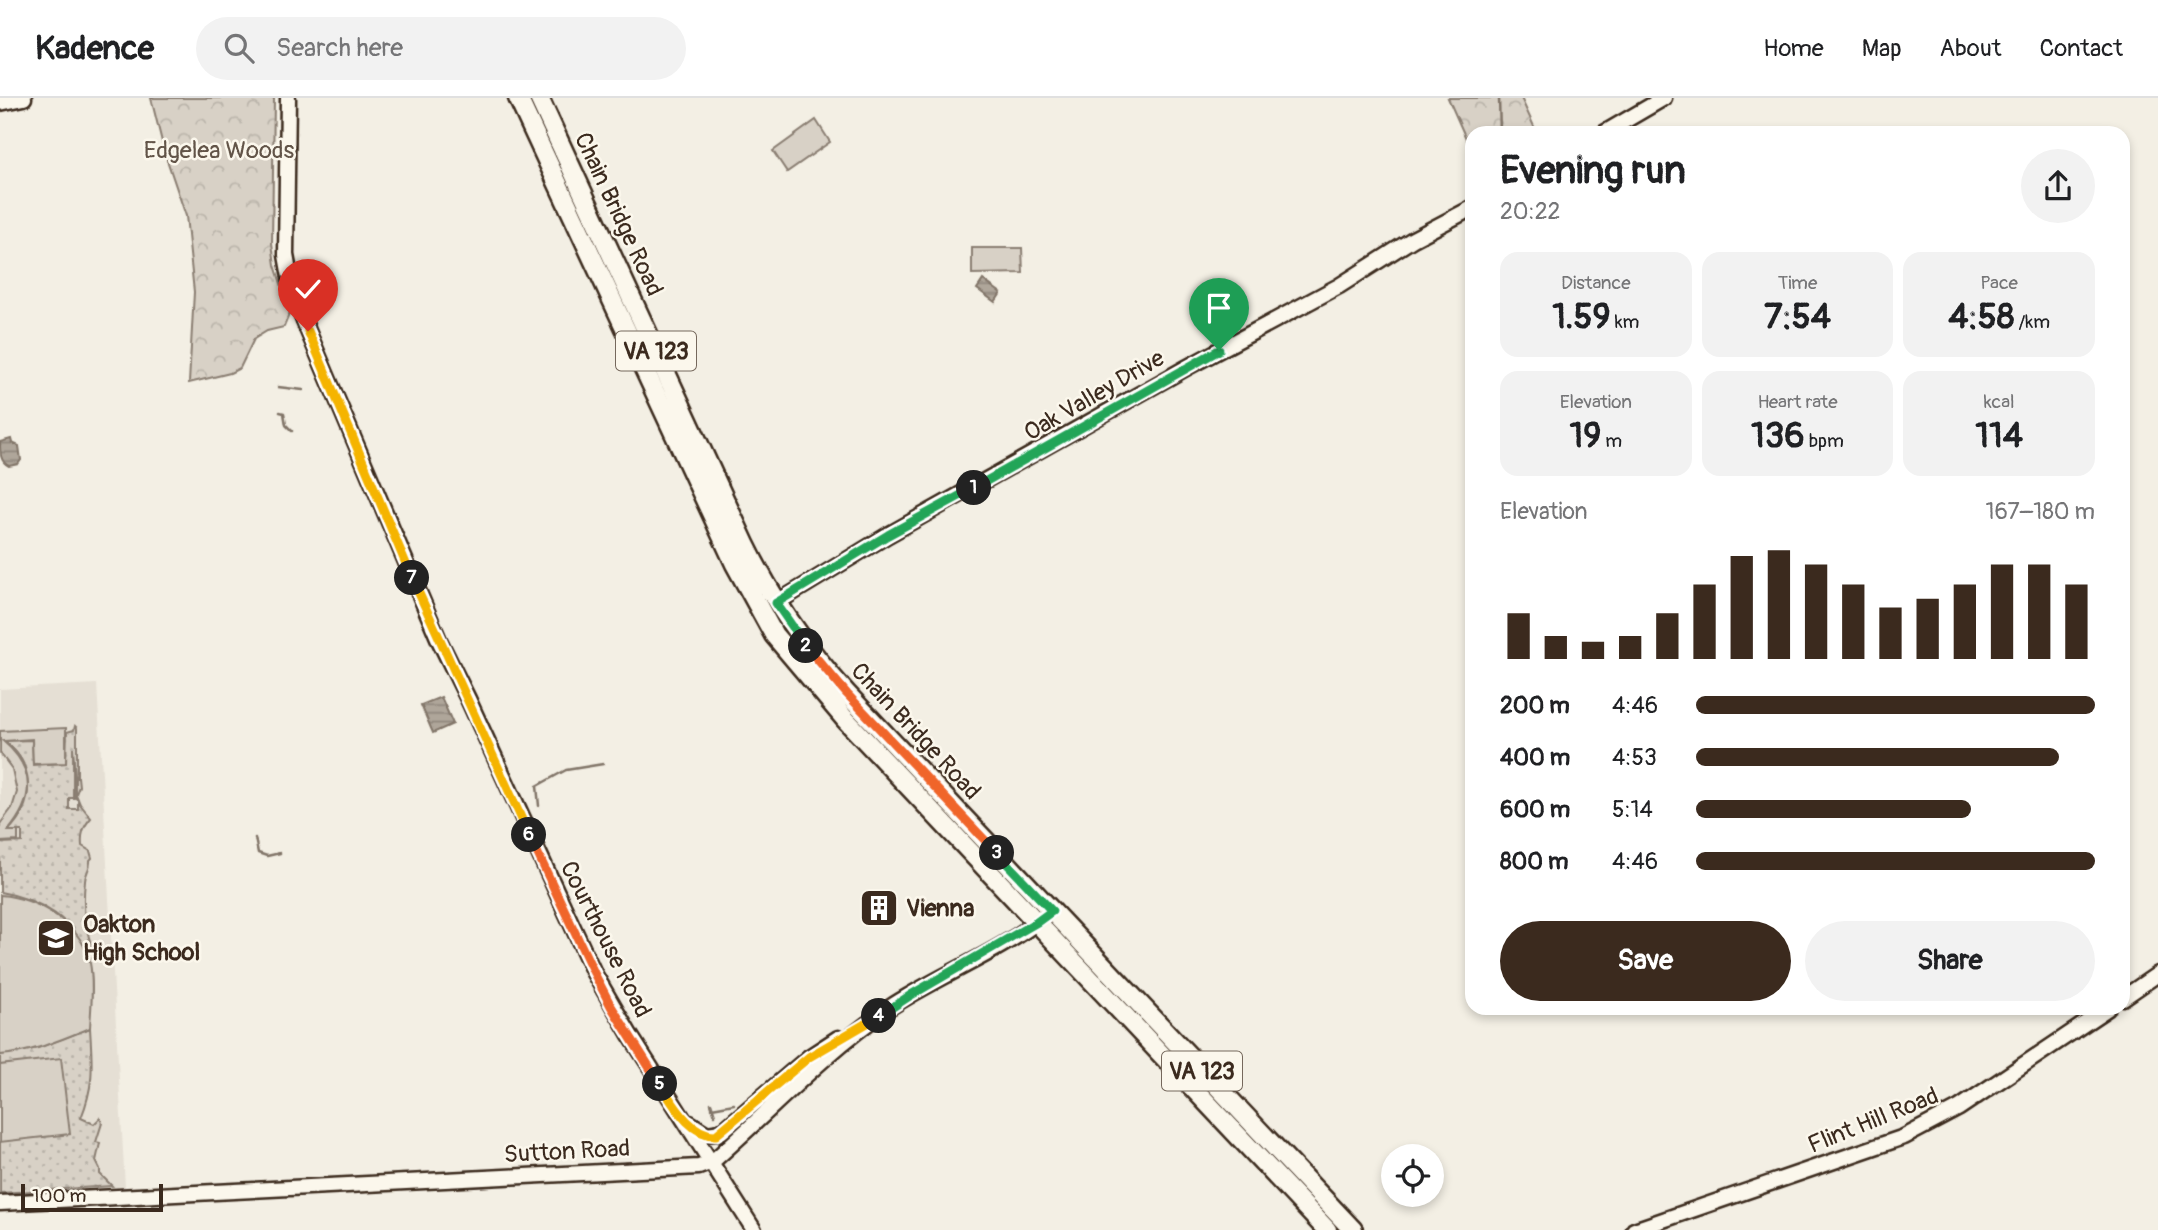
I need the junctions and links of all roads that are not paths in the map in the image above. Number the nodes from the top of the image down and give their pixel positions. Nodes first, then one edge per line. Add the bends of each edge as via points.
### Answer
1 (24, 98) edge
2 (288, 98) edge
3 (518, 98) edge
4 (539, 98) edge
5 (1664, 98) edge
6 (0, 103) edge
7 (1616, 126) edge
8 (1465, 212) edge
9 (776, 603) junction
10 (1052, 911) junction
11 (1037, 922) junction
12 (2158, 974) edge
13 (2130, 993) edge
14 (2098, 1015) edge
15 (862, 1027) junction
16 (679, 1112) junction
17 (712, 1162) junction
18 (0, 1203) edge
19 (754, 1230) edge
20 (1327, 1230) edge
21 (1353, 1230) edge
22 (1634, 1230) edge

1 - 6 street
2 - 16 street, Courthouse Road via 286,255 299,310 429,618 580,944 611,1006
3 - 11 main road, Chain Bridge Road / VA 123 via 735,564 774,635 845,719
4 - 9 main road, Chain Bridge Road / VA 123
5 - 7 street
8 - 9 street, Oak Valley Drive via 888,535
9 - 10 main road, Chain Bridge Road / VA 123 via 847,694
10 - 11 street
10 - 21 main road, Chain Bridge Road / VA 123
11 - 15 street
11 - 20 main road, Chain Bridge Road / VA 123
12 - 13 street
14 - 22 street, Flint Hill Road via 1922,1129
15 - 16 street via 809,1057 716,1135 701,1132
15 - 17 street
16 - 17 street, Courthouse Road
17 - 18 street, Sutton Road via 685,1168
17 - 19 street, Courthouse Road

